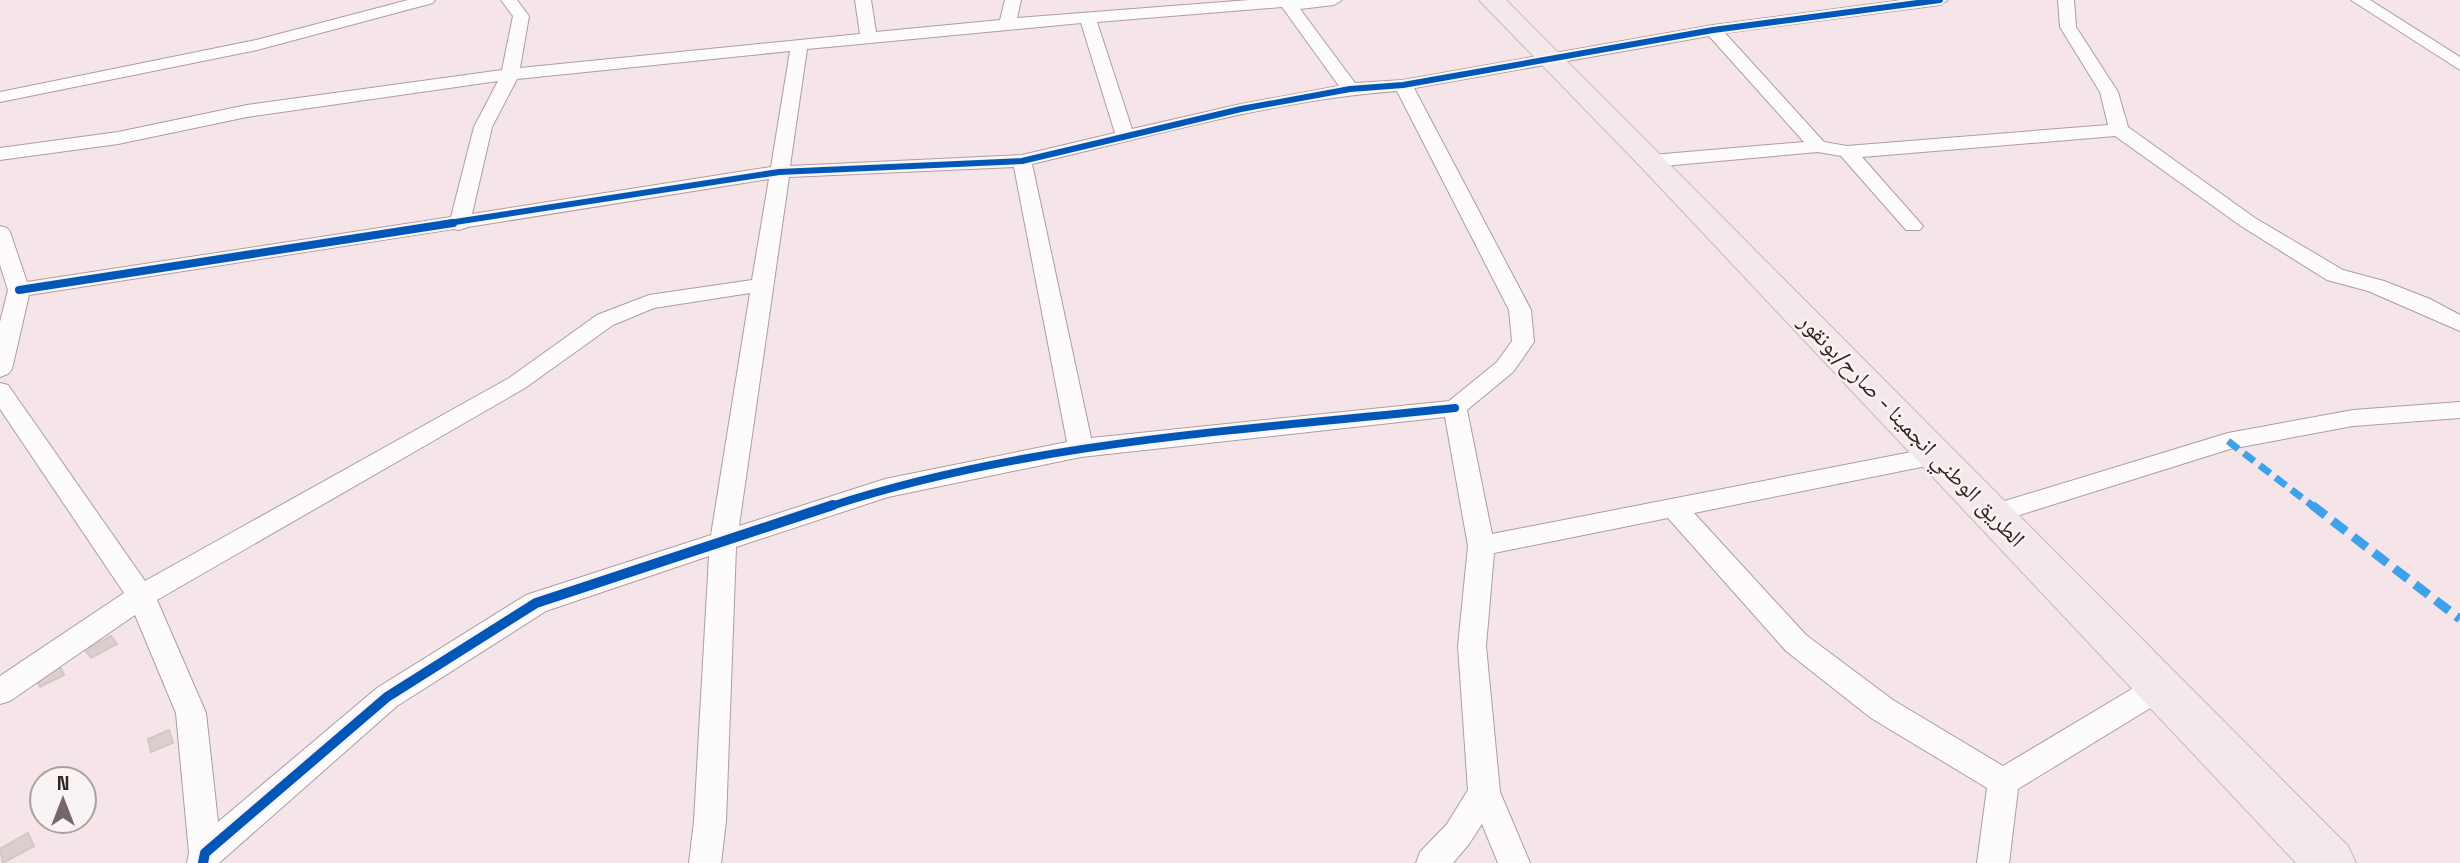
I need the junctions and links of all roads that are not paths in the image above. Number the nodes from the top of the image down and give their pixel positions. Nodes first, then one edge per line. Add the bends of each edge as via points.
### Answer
1 (340, 0) edge
2 (427, 0) edge
3 (509, 0) edge
4 (863, 0) edge
5 (1013, 0) edge
6 (1335, 0) edge
7 (1492, 0) edge
8 (1940, 0) edge
9 (2066, 0) edge
10 (2359, 0) edge
11 (1287, 3) edge
12 (1087, 17) junction
13 (343, 23) junction
14 (1007, 24) junction
15 (1713, 30) junction
16 (869, 38) junction
17 (799, 46) junction
18 (1550, 57) junction
19 (2460, 65) edge
20 (510, 74) junction
21 (1403, 85) junction
22 (1350, 89) junction
23 (1, 99) edge
24 (2119, 130) junction
25 (1125, 136) junction
26 (1818, 146) junction
27 (1846, 152) junction
28 (0, 155) edge
29 (1022, 161) junction
30 (1652, 161) junction
31 (779, 172) junction
32 (458, 224) junction
33 (1913, 226) dead end
34 (0, 232) edge
35 (762, 285) junction
36 (19, 290) junction
37 (2460, 324) edge
38 (0, 369) edge
39 (0, 391) edge
40 (1455, 408) junction
41 (2460, 410) edge
42 (1081, 448) junction
43 (1937, 456) junction
44 (1674, 507) junction
45 (1994, 514) junction
46 (723, 542) junction
47 (1481, 545) junction
48 (141, 596) junction
49 (2160, 687) junction
50 (0, 692) edge
51 (2003, 782) junction
52 (1483, 792) junction
53 (204, 858) edge
54 (705, 863) edge
55 (1432, 863) edge
56 (1514, 863) edge
57 (1993, 863) edge
58 (2330, 863) edge

1 - 13 street
2 - 13 street
3 - 20 street via 521,16
4 - 16 street
5 - 14 street
6 - 11 street
7 - 18 highway, الطريق الوطني انجمينا - صارح/بونقور
8 - 15 street
9 - 24 street via 2068,27 2109,92
10 - 19 street
11 - 12 street
11 - 22 street
12 - 14 street
12 - 25 street
13 - 23 street
14 - 16 street
15 - 18 street
15 - 26 street
16 - 17 street
17 - 20 street
17 - 31 street
18 - 21 street
18 - 30 highway, الطريق الوطني انجمينا - صارح/بونقور
20 - 28 street via 247,111 118,138
20 - 32 street via 483,127
21 - 22 street
21 - 40 street via 1520,310 1523,342 1505,367
22 - 25 street
24 - 27 street
24 - 37 street via 2248,222 2335,275 2376,286
25 - 29 street
26 - 27 street
26 - 30 street
27 - 33 street
29 - 31 street
29 - 42 street
30 - 43 highway, الطريق الوطني انجمينا - صارح/بونقور
31 - 32 street
31 - 35 street
32 - 36 street
34 - 36 street
35 - 46 street
35 - 48 street via 649,302 605,320 517,383
36 - 38 street
39 - 48 street
40 - 42 street
40 - 47 street
41 - 45 street via 2353,418 2228,441
42 - 46 street via 885,488
43 - 44 street
43 - 45 highway, الطريق الوطني انجمينا - صارح/بونقور
44 - 47 street
44 - 51 street via 1796,643 1882,709
45 - 49 highway, الطريق الوطني انجمينا - صارح/بونقور
46 - 53 street via 536,603 387,697
46 - 54 street
47 - 52 street via 1472,646
48 - 50 street
48 - 53 street via 191,713
49 - 51 street
49 - 58 highway, الطريق الوطني انجمينا - صارح/بونقور
51 - 57 street
52 - 55 street via 1458,834
52 - 56 street

